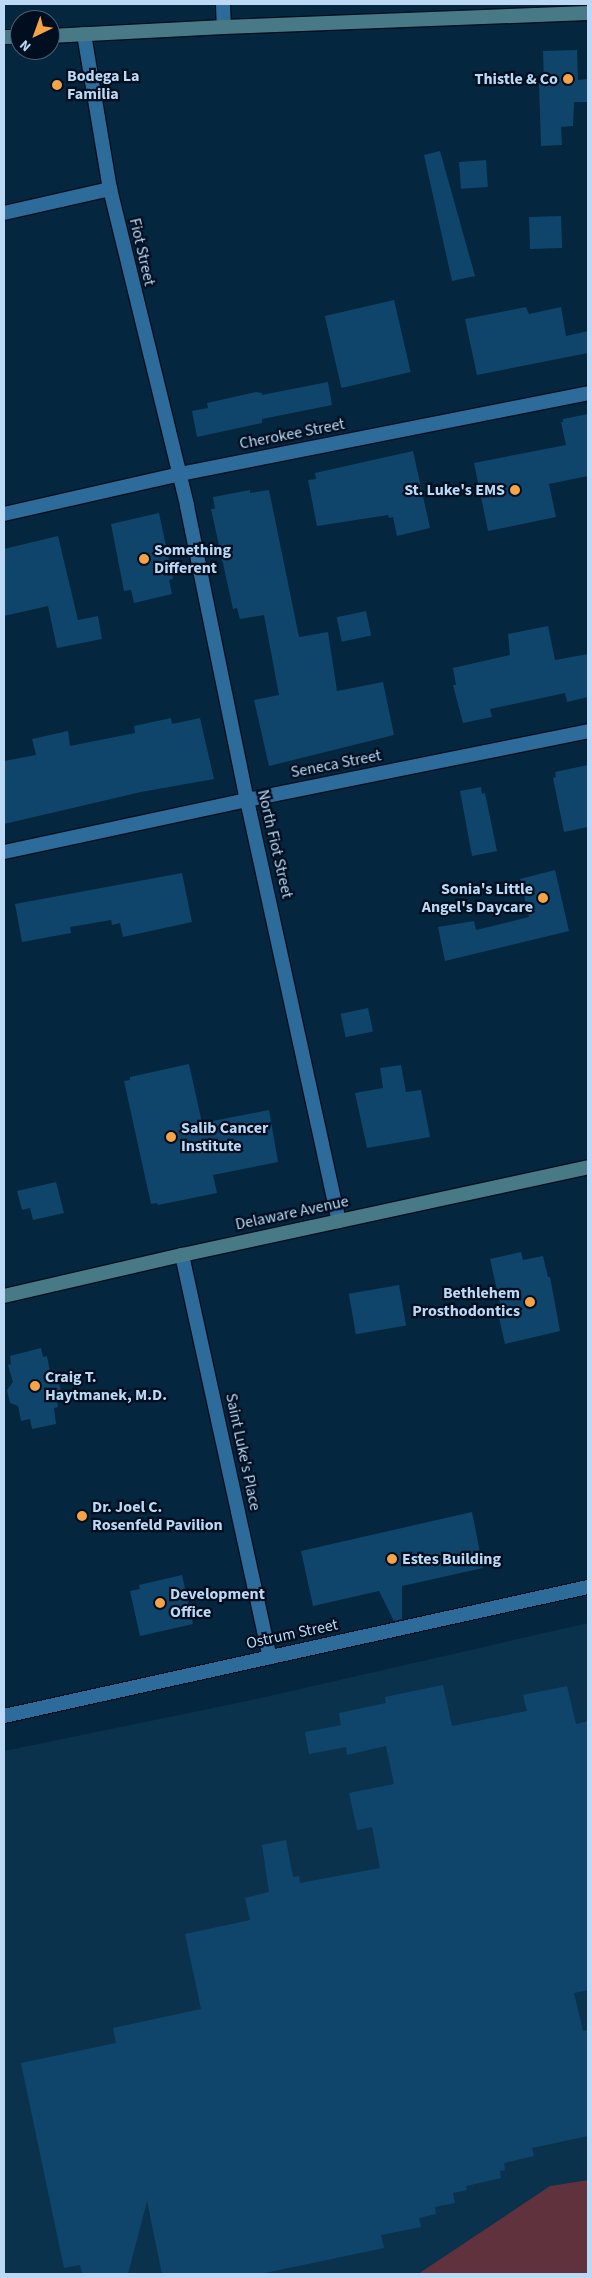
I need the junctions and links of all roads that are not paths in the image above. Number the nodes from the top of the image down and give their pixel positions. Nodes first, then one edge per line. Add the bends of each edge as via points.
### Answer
1 (223, 4) edge
2 (588, 13) edge
3 (224, 27) junction
4 (84, 34) junction
5 (60, 35) edge
6 (110, 189) junction
7 (4, 213) edge
8 (588, 393) edge
9 (180, 474) junction
10 (4, 514) edge
11 (588, 731) edge
12 (247, 800) junction
13 (4, 852) edge
14 (588, 1167) edge
15 (339, 1221) junction
16 (182, 1255) junction
17 (4, 1296) edge
18 (588, 1587) edge
19 (270, 1657) junction
20 (4, 1716) edge

1 - 3 street
2 - 3 main road
3 - 4 main road
4 - 5 main road
4 - 6 street, Fiot Street
6 - 7 street
6 - 9 street, Fiot Street
8 - 9 street, Cherokee Street
9 - 10 street, Cherokee Street
9 - 12 street, North Fiot Street
11 - 12 street, Seneca Street
12 - 13 street, Seneca Street
12 - 15 street, North Fiot Street
14 - 15 main road, Delaware Avenue
15 - 16 main road, Delaware Avenue
16 - 17 main road, Delaware Avenue
16 - 19 street, Saint Luke's Place
18 - 19 street, Ostrum Street
19 - 20 street, Ostrum Street

